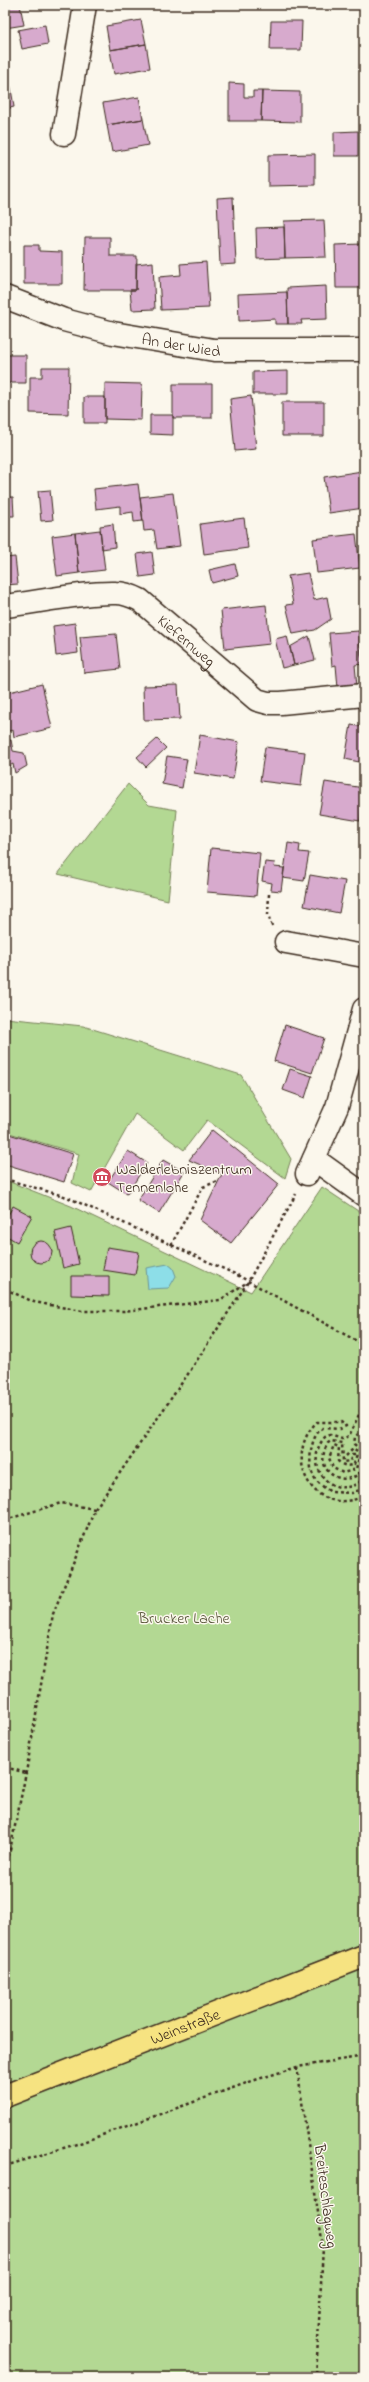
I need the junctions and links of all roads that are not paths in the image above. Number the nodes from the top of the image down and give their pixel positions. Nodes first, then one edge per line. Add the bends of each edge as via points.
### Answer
1 (85, 5) edge
2 (64, 134) dead end
3 (5, 297) edge
4 (364, 350) edge
5 (5, 606) edge
6 (364, 695) edge
7 (286, 942) road end
8 (364, 956) edge
9 (364, 1009) edge
10 (364, 1195) edge
11 (364, 1956) edge
12 (5, 2096) edge

1 - 2 street
3 - 4 street, An der Wied via 71,322 214,350
5 - 6 street, Kiefernweg via 98,594 129,594 140,600 257,700 281,703
7 - 8 street
9 - 10 street via 337,1107 310,1167
11 - 12 main road, Weinstraße

